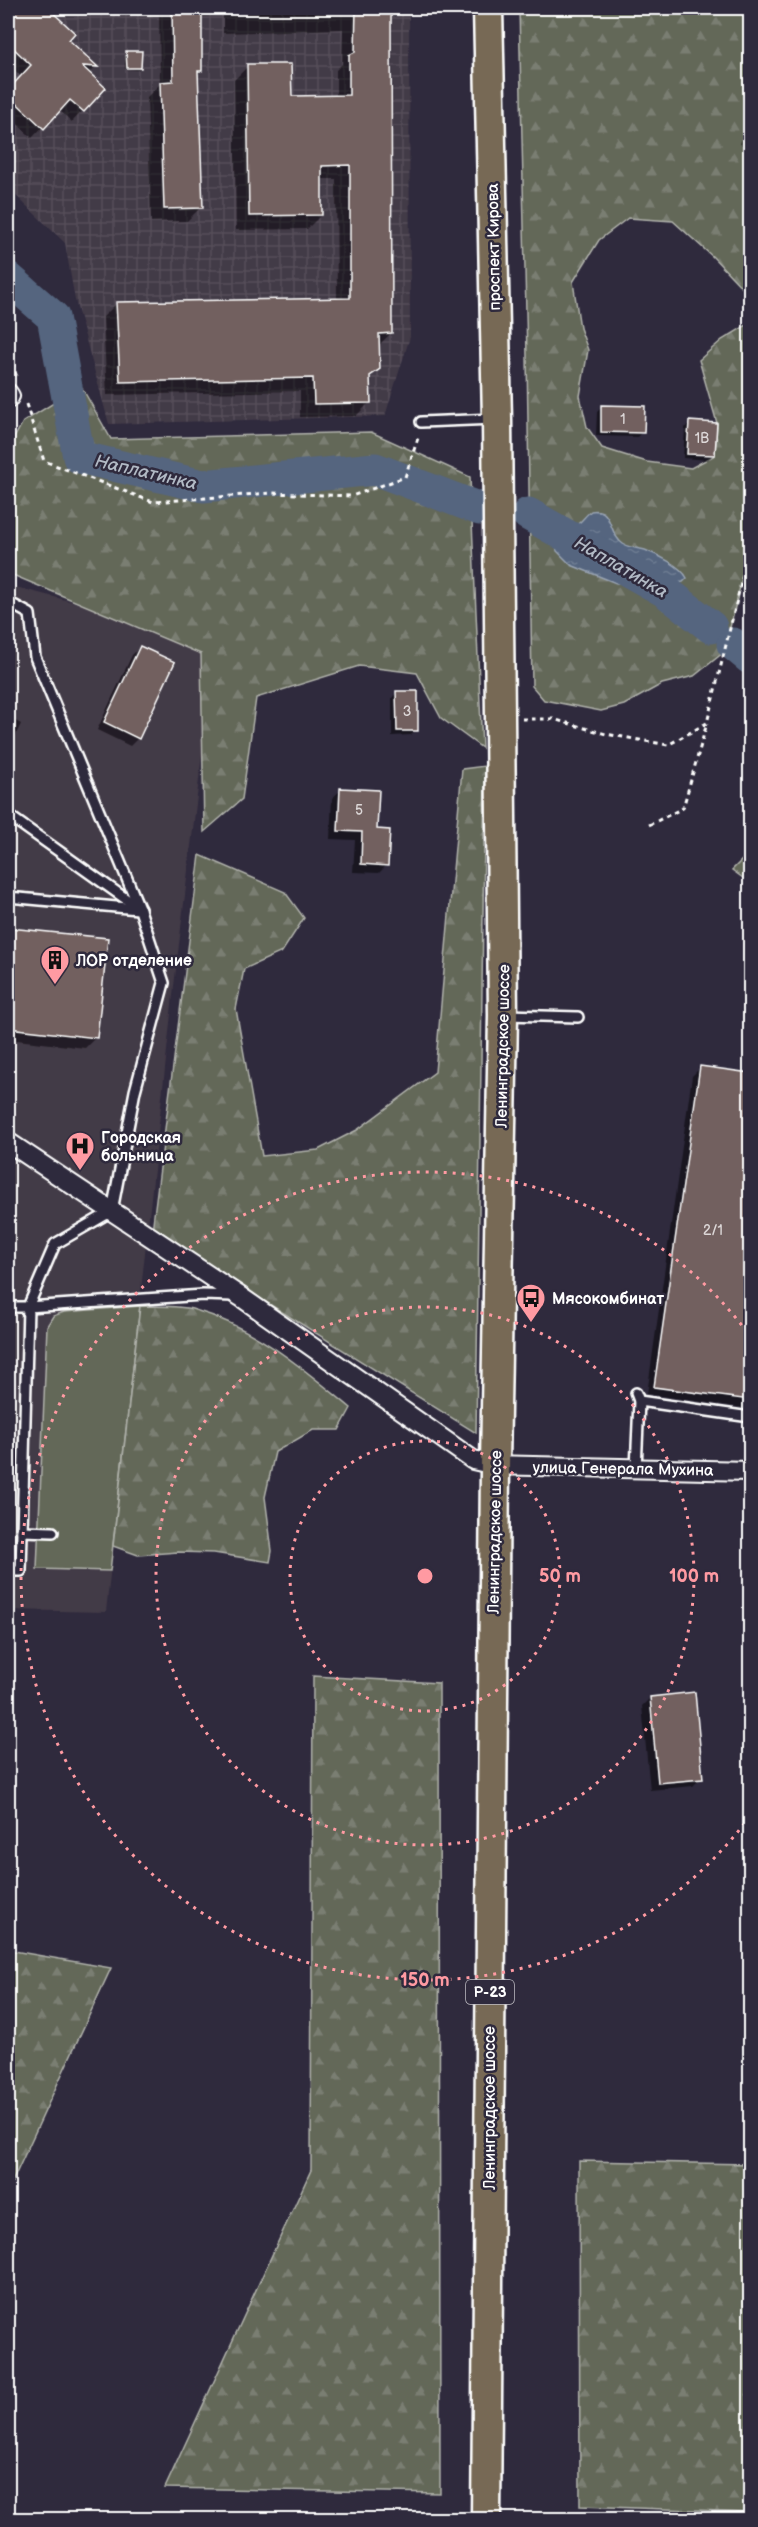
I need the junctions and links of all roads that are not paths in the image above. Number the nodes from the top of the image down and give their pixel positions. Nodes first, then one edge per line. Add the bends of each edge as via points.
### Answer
1 (488, 8) edge
2 (497, 419) junction
3 (421, 422) dead end
4 (498, 544) joint
5 (8, 602) edge
6 (8, 815) edge
7 (8, 897) edge
8 (140, 910) junction
9 (503, 1015) junction
10 (578, 1017) dead end
11 (8, 1142) edge
12 (112, 1211) junction
13 (242, 1297) junction
14 (8, 1307) edge
15 (28, 1307) junction
16 (750, 1417) edge
17 (495, 1465) junction
18 (636, 1469) junction
19 (750, 1471) edge
20 (22, 1531) junction
21 (53, 1532) dead end
22 (8, 1571) edge
23 (486, 2520) edge

1 - 2 main road, проспект Кирова
2 - 3 lane
2 - 4 main road, проспект Кирова
4 - 9 main road, Ленинградское шоссе
5 - 8 lane via 30,614 34,657
6 - 8 lane
7 - 8 lane
8 - 12 lane via 164,983 135,1091
9 - 10 lane
9 - 17 main road, Ленинградское шоссе
11 - 12 street, улица Генерала Мухина
12 - 13 street, улица Генерала Мухина
12 - 15 lane via 55,1244
13 - 15 lane via 203,1295
13 - 17 street, улица Генерала Мухина via 473,1460
14 - 15 lane
15 - 20 lane
16 - 18 lane via 637,1397
17 - 18 street, улица Генерала Мухина
17 - 23 main road, Ленинградское шоссе / Р-23
18 - 19 street, улица Генерала Мухина
20 - 21 lane
20 - 22 lane via 21,1571

